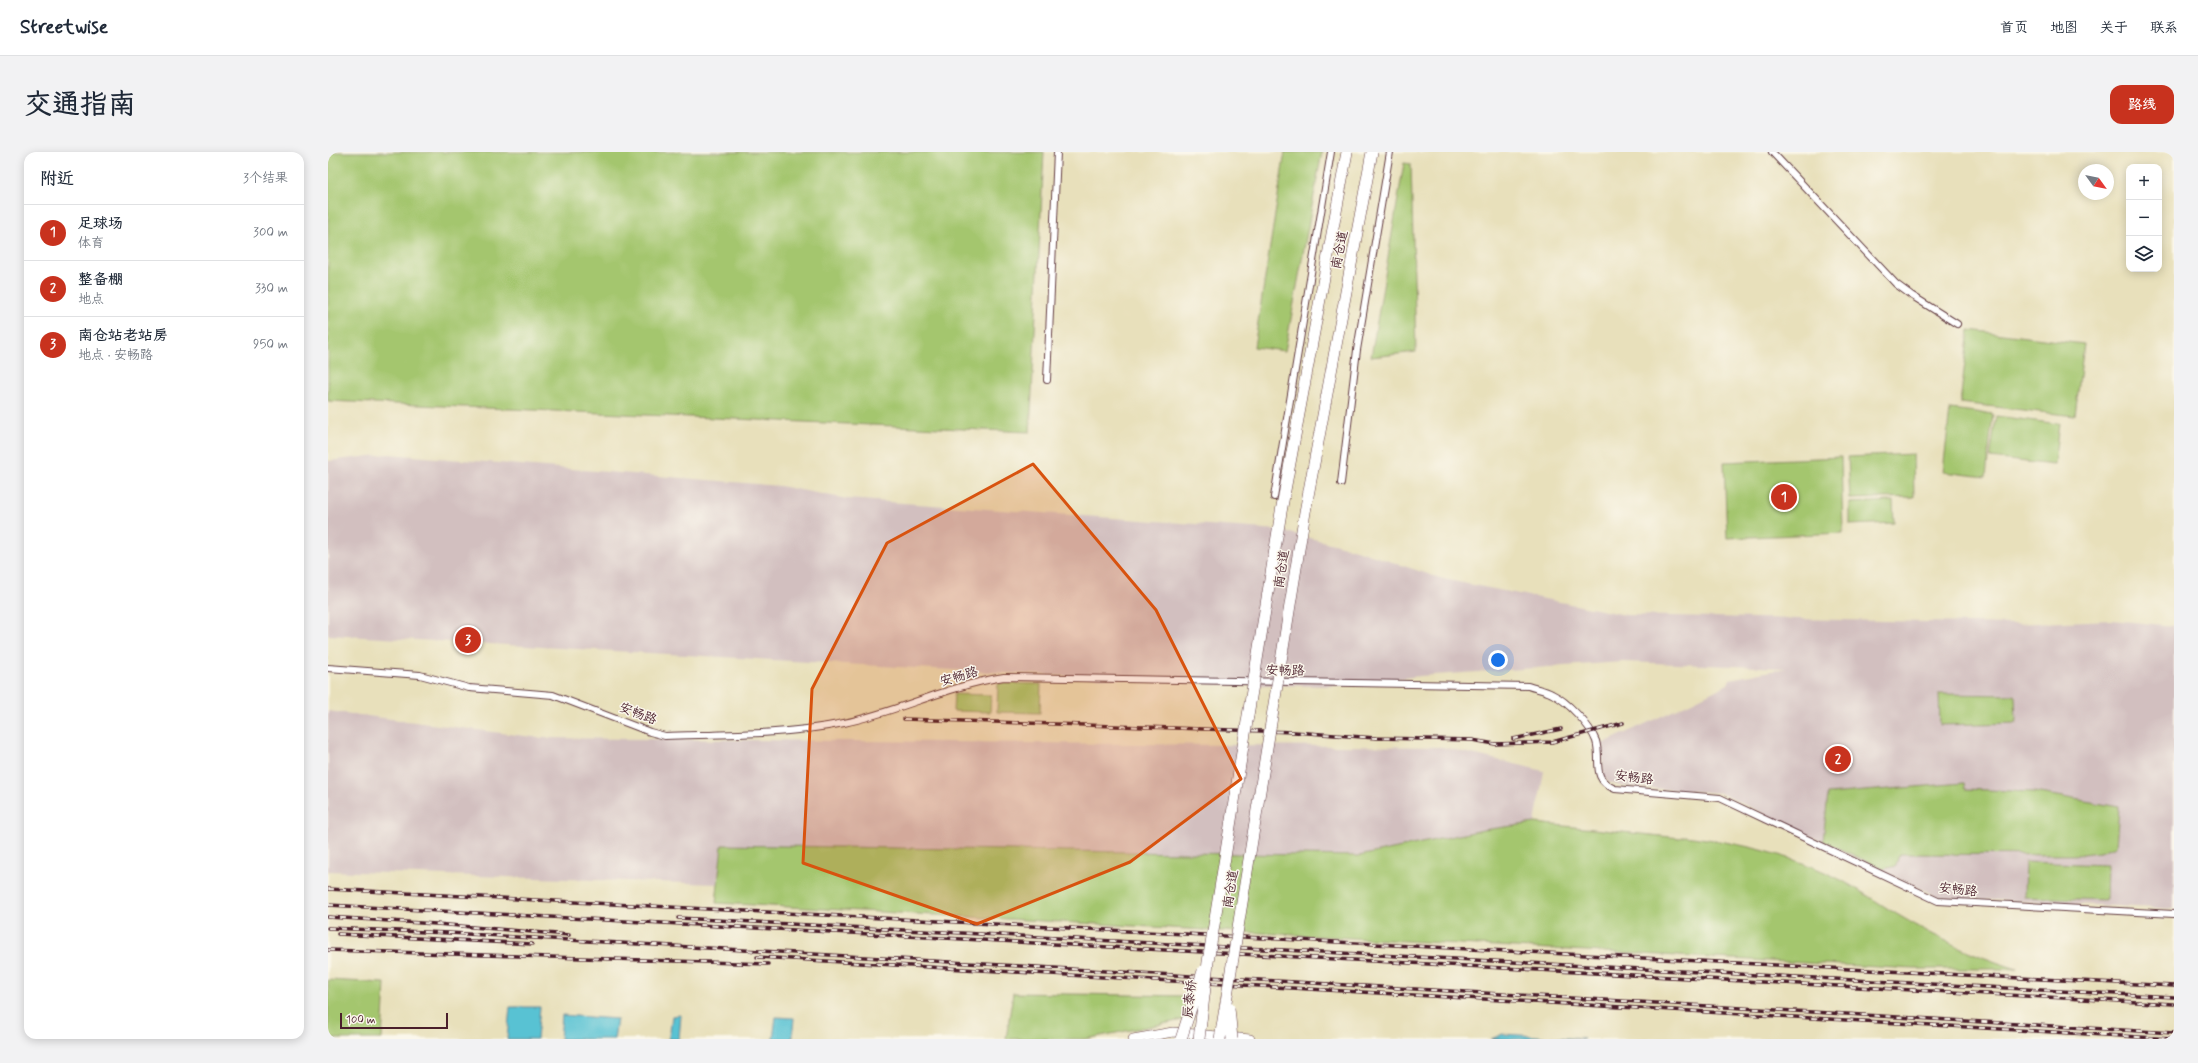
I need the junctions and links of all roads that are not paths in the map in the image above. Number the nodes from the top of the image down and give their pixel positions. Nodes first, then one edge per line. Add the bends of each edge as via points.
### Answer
1 (1057, 152) edge
2 (1331, 152) edge
3 (1347, 152) edge
4 (1372, 152) edge
5 (1390, 152) edge
6 (1772, 152) edge
7 (1957, 324) dead end
8 (1047, 380) dead end
9 (1341, 482) dead end
10 (1274, 497) dead end
11 (328, 668) edge
12 (2174, 914) edge
13 (1208, 962) junction
14 (1228, 992) junction
15 (1133, 1039) edge
16 (1181, 1039) edge
17 (1199, 1039) edge
18 (1220, 1039) edge
19 (1232, 1039) edge
20 (1250, 1039) edge

1 - 8 street
2 - 10 street
3 - 13 highway, 南仓道, bridge via 1282,512
4 - 14 highway, 南仓道, bridge via 1305,512
5 - 9 street via 1357,350
6 - 7 street via 1896,284
11 - 12 street, 安畅路 via 420,675 469,688 553,694 665,736 786,731 844,723 892,712 949,690 1004,678 1528,686 1552,694 1578,715 1596,740 1599,776 1606,786 1615,789 1720,798 1938,901
13 - 16 highway, bridge via 1195,990
13 - 17 highway, 辰泰桥, bridge
14 - 18 highway, bridge
14 - 19 highway, bridge
15 - 20 street via 1173,1032

